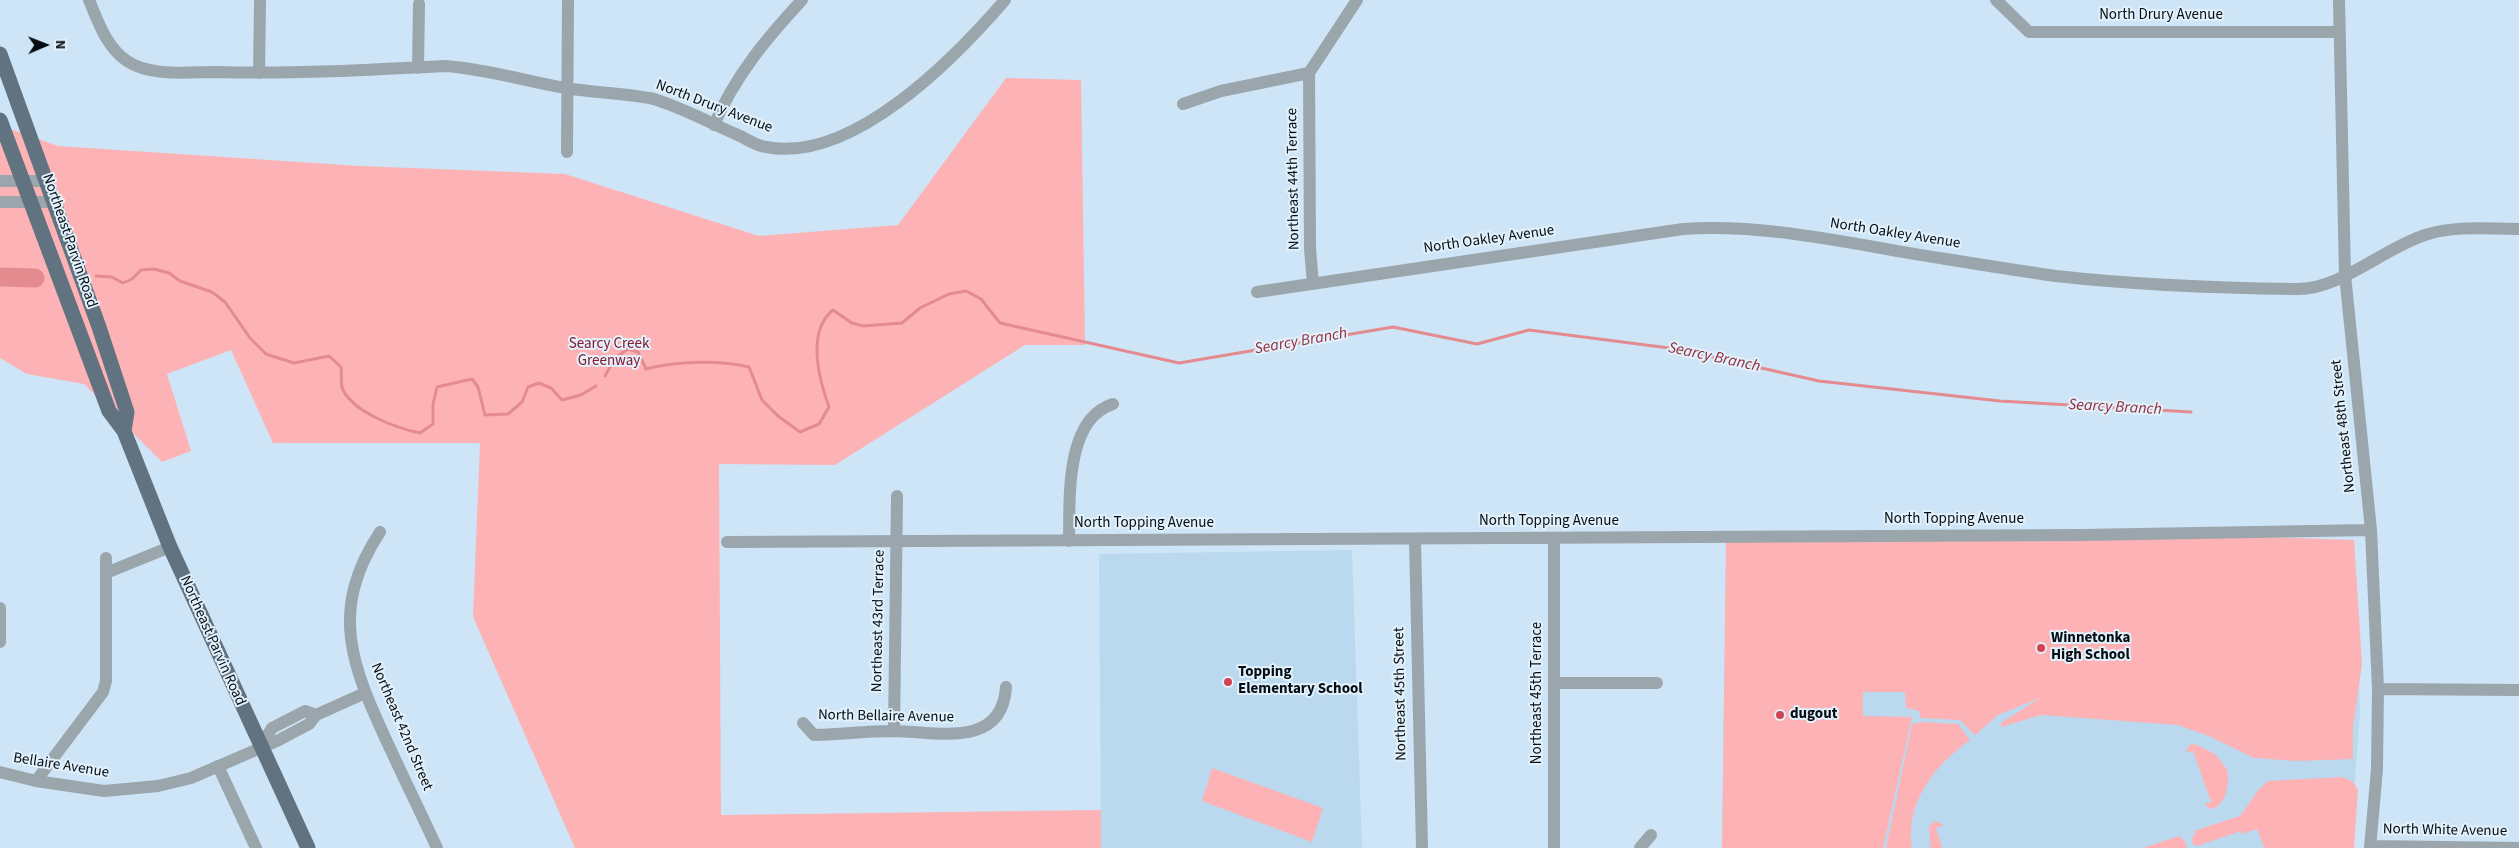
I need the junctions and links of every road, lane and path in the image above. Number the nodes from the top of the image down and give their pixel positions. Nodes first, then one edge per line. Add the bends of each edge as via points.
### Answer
1 (89, 0) edge
2 (568, 0) edge
3 (802, 0) edge
4 (1005, 0) edge
5 (1357, 0) edge
6 (1996, 0) edge
7 (2338, 0) edge
8 (260, 2) dead end
9 (419, 4) dead end
10 (2339, 32) junction
11 (0, 54) edge
12 (418, 68) junction
13 (258, 73) junction
14 (1309, 73) junction
15 (569, 89) junction
16 (1183, 104) dead end
17 (714, 125) junction
18 (1, 127) edge
19 (567, 152) dead end
20 (0, 181) edge
21 (48, 181) junction
22 (23, 182) junction
23 (0, 202) edge
24 (32, 202) junction
25 (54, 202) junction
26 (2519, 228) edge
27 (2345, 275) junction
28 (1313, 284) junction
29 (1257, 292) dead end
30 (1113, 404) dead end
31 (124, 431) junction
32 (897, 496) dead end
33 (2371, 530) junction
34 (380, 532) dead end
35 (1554, 538) junction
36 (1414, 539) junction
37 (1069, 541) junction
38 (727, 542) dead end
39 (896, 542) junction
40 (170, 548) junction
41 (106, 558) dead end
42 (106, 573) junction
43 (0, 608) edge
44 (0, 642) edge
45 (1554, 683) junction
46 (1657, 683) dead end
47 (1006, 687) dead end
48 (2378, 689) junction
49 (2519, 690) edge
50 (365, 693) junction
51 (803, 723) dead end
52 (894, 731) junction
53 (260, 747) junction
54 (218, 766) junction
55 (0, 772) edge
56 (36, 781) junction
57 (1650, 834) dead end
58 (2370, 847) edge
59 (256, 848) edge
60 (308, 848) edge
61 (437, 848) edge
62 (1422, 848) edge
63 (1554, 848) edge
64 (1640, 848) edge
65 (2519, 848) edge

1 - 13 street, North Drury Avenue via 115,50 126,60 151,70
2 - 15 street
3 - 17 street via 762,42 742,70
4 - 17 street, North Drury Avenue via 979,30 920,86 872,119 817,146 804,149 765,147
5 - 14 street
6 - 10 street, North Drury Avenue via 2029,32
7 - 10 street, Northeast 48th Street
8 - 13 street
9 - 12 street
10 - 27 street, Northeast 48th Street
11 - 21 main road, Northeast Parvin Road
12 - 13 street, North Drury Avenue
12 - 15 street, North Drury Avenue via 472,68
14 - 16 street via 1222,91
14 - 28 street, Northeast 44th Terrace
15 - 17 street, North Drury Avenue via 635,95
15 - 19 street
18 - 22 main road, Northeast Parvin Road
20 - 22 street
21 - 22 street
21 - 25 main road, Northeast Parvin Road
22 - 24 main road, Northeast Parvin Road
23 - 24 street
24 - 25 street
24 - 31 main road, Northeast Parvin Road via 109,411
25 - 31 main road, Northeast Parvin Road via 127,412
26 - 27 street, North Oakley Avenue via 2472,227 2440,231 2410,241
27 - 28 street, North Oakley Avenue via 2328,284 2300,290 2179,286 2057,276 1764,229 1716,226 1496,255
27 - 33 street, Northeast 48th Street
28 - 29 street, North Oakley Avenue
30 - 37 street via 1088,423 1075,448
31 - 40 main road, Northeast Parvin Road
32 - 39 street, Northeast 43rd Terrace
33 - 35 street, North Topping Avenue via 2082,536
33 - 48 street, Northeast 48th Street
34 - 50 street, Northeast 42nd Street via 360,572 350,612 350,644
35 - 36 street, North Topping Avenue
35 - 45 street, Northeast 45th Terrace
36 - 37 street, North Topping Avenue
36 - 62 street, Northeast 45th Street
37 - 39 street, North Topping Avenue
38 - 39 street, North Topping Avenue
39 - 52 street, Northeast 43rd Terrace
40 - 42 street
40 - 53 main road, Northeast Parvin Road
41 - 42 street
42 - 56 street via 106,681 103,692
43 - 44 street
45 - 46 street
45 - 63 street, Northeast 45th Terrace
47 - 52 street, North Bellaire Avenue via 998,715 980,729 958,735
48 - 49 street
48 - 58 street, Northeast 48th Street via 2377,769
50 - 53 street via 316,715 309,724
50 - 61 street, Northeast 42nd Street
51 - 52 street, North Bellaire Avenue via 814,735
53 - 54 street, Bellaire Avenue
53 - 60 main road, Northeast Parvin Road
54 - 56 street, Bellaire Avenue via 184,780 131,790 104,791
54 - 59 street
55 - 56 street, Bellaire Avenue
57 - 64 street
58 - 65 street, North White Avenue

